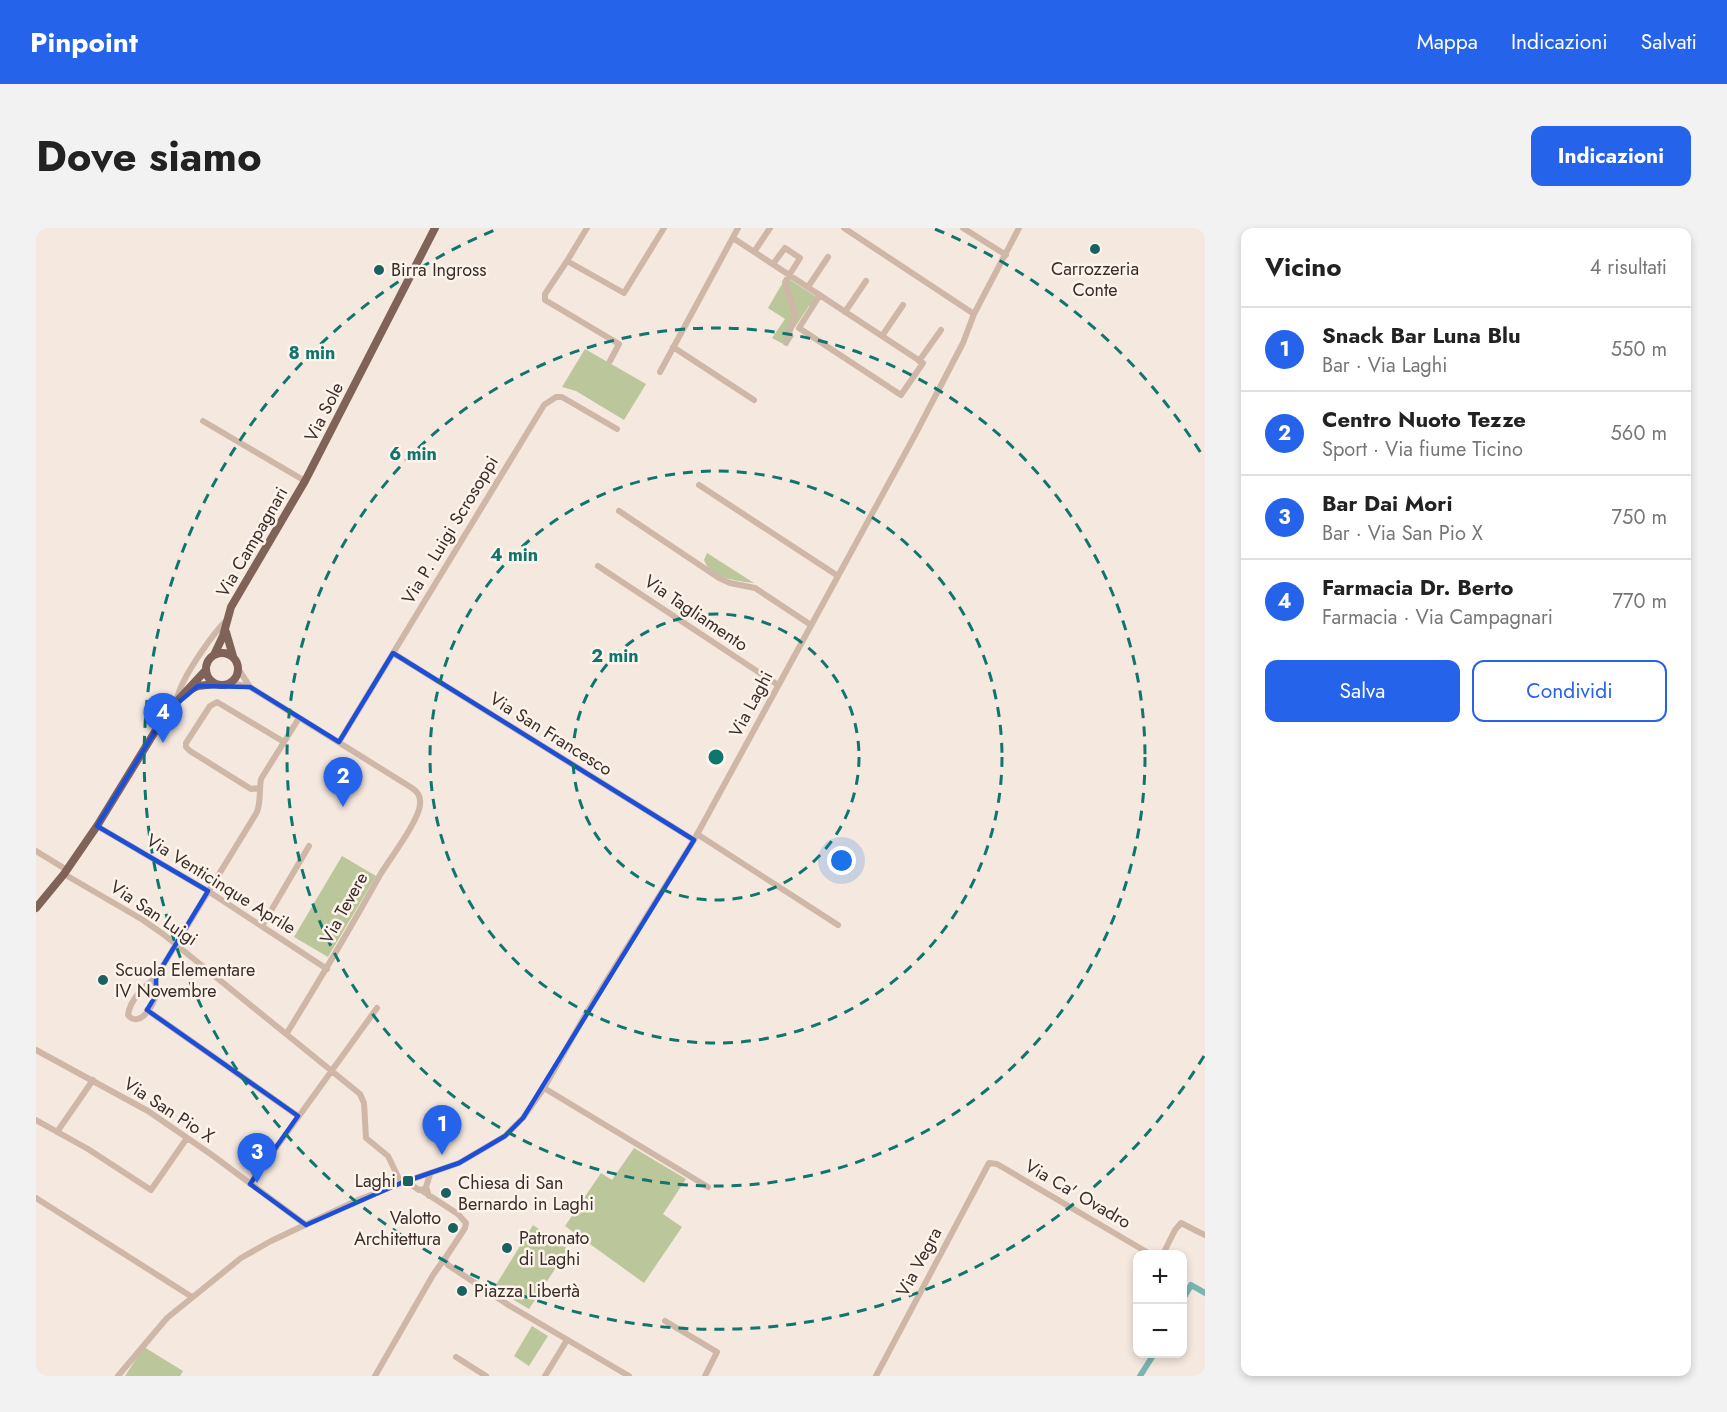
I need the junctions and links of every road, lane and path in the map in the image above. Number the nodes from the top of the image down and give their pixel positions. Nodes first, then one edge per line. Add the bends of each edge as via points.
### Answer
1 (435, 228) edge
2 (587, 228) edge
3 (664, 228) edge
4 (738, 228) edge
5 (770, 228) edge
6 (844, 228) edge
7 (963, 228) edge
8 (1020, 228) edge
9 (733, 238) junction
10 (754, 252) junction
11 (1006, 255) junction
12 (828, 257) dead end
13 (567, 261) junction
14 (773, 264) junction
15 (789, 275) junction
16 (866, 281) dead end
17 (808, 287) junction
18 (820, 295) junction
19 (903, 305) dead end
20 (845, 312) junction
21 (974, 314) junction
22 (941, 330) dead end
23 (882, 336) junction
24 (786, 342) dead end
25 (673, 347) junction
26 (610, 361) dead end
27 (920, 361) junction
28 (660, 372) dead end
29 (754, 400) dead end
30 (203, 421) dead end
31 (617, 429) dead end
32 (305, 481) junction
33 (699, 485) dead end
34 (619, 511) dead end
35 (598, 566) dead end
36 (838, 576) junction
37 (228, 619) junction
38 (811, 625) junction
39 (226, 628) junction
40 (393, 654) junction
41 (214, 655) junction
42 (232, 656) junction
43 (206, 670) junction
44 (239, 670) junction
45 (231, 683) junction
46 (215, 684) junction
47 (778, 685) junction
48 (250, 687) junction
49 (187, 691) junction
50 (177, 700) junction
51 (299, 718) junction
52 (284, 742) junction
53 (339, 742) junction
54 (259, 788) junction
55 (97, 826) junction
56 (695, 837) junction
57 (309, 846) dead end
58 (36, 851) edge
59 (65, 872) junction
60 (208, 891) junction
61 (36, 908) edge
62 (838, 925) dead end
63 (262, 926) junction
64 (176, 944) junction
65 (327, 969) junction
66 (156, 978) junction
67 (377, 1008) dead end
68 (147, 1010) junction
69 (287, 1034) junction
70 (36, 1050) edge
71 (332, 1070) junction
72 (93, 1080) junction
73 (544, 1088) junction
74 (298, 1116) junction
75 (36, 1120) edge
76 (57, 1132) junction
77 (188, 1138) junction
78 (990, 1162) joint
79 (404, 1182) junction
80 (250, 1184) junction
81 (421, 1184) junction
82 (708, 1187) dead end
83 (36, 1198) edge
84 (306, 1225) junction
85 (1205, 1235) edge
86 (1143, 1250) edge
87 (1165, 1250) edge
88 (446, 1257) junction
89 (192, 1296) junction
90 (665, 1321) dead end
91 (567, 1340) junction
92 (456, 1358) dead end
93 (477, 1374) edge
94 (118, 1376) edge
95 (375, 1376) edge
96 (486, 1376) edge
97 (545, 1376) edge
98 (629, 1376) edge
99 (705, 1376) edge
100 (876, 1376) edge

1 - 32 main road, Via Sole
2 - 13 street
3 - 13 street via 624,293
4 - 9 street
5 - 10 street
6 - 21 street
7 - 11 street
8 - 11 street, Via Laghi
9 - 10 street
9 - 25 street
10 - 14 street
11 - 21 street, Via Laghi
12 - 17 street
13 - 26 street via 545,300 619,344
14 - 15 street
14 - 15 street via 785,248 800,258
15 - 17 street
15 - 24 street via 785,282 795,318
16 - 20 street
17 - 18 street
18 - 20 street
18 - 27 street via 799,328 901,394 923,363
19 - 23 street
20 - 23 street
21 - 36 street, Via Laghi via 963,343
22 - 27 street
23 - 27 street
25 - 28 street
25 - 29 street
30 - 32 street
31 - 40 street, Via P. Luigi Scrosoppi via 562,397 550,399 544,405
32 - 37 main road, Via Campagnari via 231,607
33 - 36 street
34 - 38 street via 719,578 755,588
35 - 47 street, Via Tagliamento
36 - 38 street, Via Laghi
37 - 39 main road, Via Campagnari
37 - 50 street, Via Campagnari via 198,659
38 - 47 street, Via Laghi
39 - 41 main road, Via Campagnari
39 - 42 main road, Via Campagnari
40 - 53 street, Via P. Luigi Scrosoppi
40 - 56 street, Via San Francesco
41 - 42 main road
41 - 43 main road
42 - 44 main road
43 - 46 main road
43 - 49 main road, Via Campagnari
44 - 45 main road
44 - 48 street
45 - 46 main road
45 - 48 street
46 - 49 main road, Via Campagnari
47 - 56 street, Via Laghi
48 - 51 street
49 - 50 main road, Via Campagnari
50 - 55 main road, Via Campagnari
51 - 52 street
51 - 53 street
52 - 54 street
52 - 54 street via 217,702 210,706 186,743 190,751 250,789
53 - 65 street, Via Tevere via 412,788 419,795 420,805
54 - 60 street via 256,812
55 - 59 main road, Via Campagnari
55 - 60 street, Via Venticinque Aprile
56 - 62 street
56 - 73 street, Via Laghi
57 - 63 street
58 - 59 street, Via San Luigi
59 - 61 main road, Via Campagnari
59 - 64 street, Via San Luigi
60 - 63 street, Via Venticinque Aprile
60 - 64 street
63 - 65 street, Via Venticinque Aprile
64 - 66 street
64 - 69 street, Via San Luigi
65 - 69 street, Via Tevere
66 - 68 street via 155,996
66 - 68 street via 141,989 127,1013 137,1021
67 - 71 street
68 - 74 street
69 - 71 street, Via San Luigi
70 - 72 street, Via San Pio X
71 - 74 street
71 - 79 street, Via San Luigi via 360,1094 366,1138 388,1156
72 - 76 street
72 - 77 street, Via San Pio X
73 - 81 street, Via Laghi via 505,1136 459,1163 430,1173
73 - 82 street
74 - 80 street
75 - 76 street
76 - 77 street via 151,1190
77 - 80 street, Via San Pio X
78 - 86 street, Via Ca' Ovadro
78 - 100 street, Via Vegra
79 - 81 street
79 - 84 street
80 - 84 street, Via San Pio X
81 - 88 street via 429,1196 466,1223
83 - 89 street
84 - 89 street via 241,1258
85 - 87 street via 1181,1223
88 - 91 street via 445,1261 457,1272
88 - 95 street
89 - 94 street via 167,1318
90 - 99 street via 717,1352
91 - 97 street
91 - 98 street
92 - 93 street
93 - 96 street

